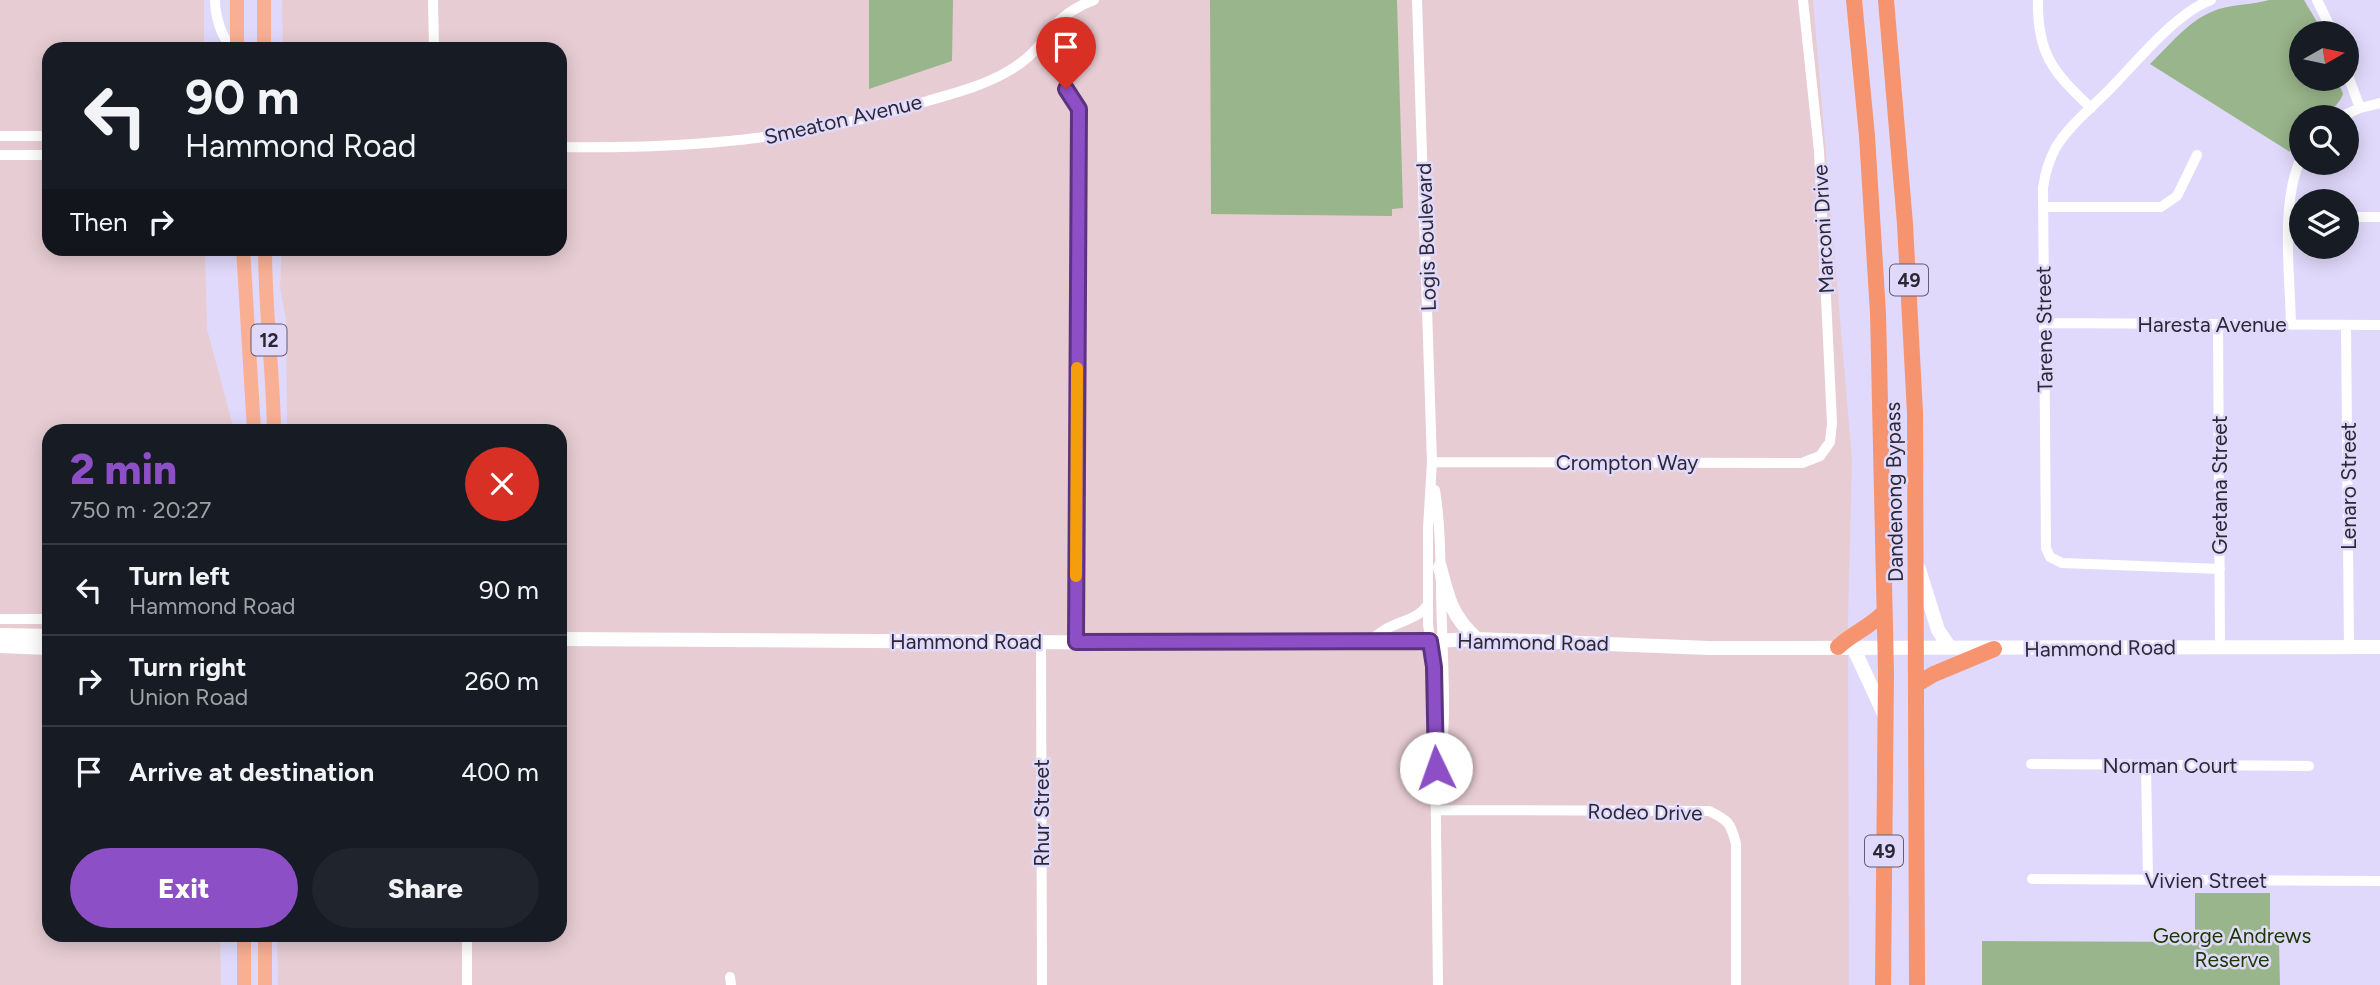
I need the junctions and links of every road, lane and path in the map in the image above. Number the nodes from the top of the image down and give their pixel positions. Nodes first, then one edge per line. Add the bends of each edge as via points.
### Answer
1 (215, 0) edge
2 (237, 0) edge
3 (264, 0) edge
4 (433, 0) edge
5 (1094, 0) edge
6 (1417, 0) edge
7 (1803, 0) edge
8 (1854, 0) edge
9 (1885, 0) edge
10 (2038, 0) edge
11 (2211, 0) edge
12 (2317, 0) edge
13 (2327, 21) edge
14 (228, 42) edge
15 (237, 42) edge
16 (264, 42) edge
17 (434, 42) edge
18 (1066, 89) dead end
19 (2354, 91) edge
20 (2380, 103) edge
21 (2091, 108) junction
22 (2360, 108) joint
23 (0, 136) edge
24 (42, 136) edge
25 (567, 148) edge
26 (0, 155) edge
27 (42, 155) edge
28 (2197, 155) dead end
29 (2043, 207) junction
30 (2359, 217) edge
31 (2380, 217) edge
32 (243, 256) edge
33 (265, 256) edge
34 (2290, 259) edge
35 (2045, 323) junction
36 (2218, 324) junction
37 (2291, 324) junction
38 (2346, 325) junction
39 (2380, 325) edge
40 (254, 424) edge
41 (274, 424) edge
42 (1819, 456) joint
43 (1432, 468) junction
44 (1917, 560) junction
45 (1440, 567) junction
46 (2220, 569) junction
47 (1428, 603) junction
48 (1884, 612) junction
49 (0, 619) edge
50 (42, 619) edge
51 (0, 635) edge
52 (42, 636) edge
53 (567, 639) edge
54 (1477, 639) junction
55 (1436, 641) junction
56 (1041, 642) junction
57 (1076, 642) junction
58 (1368, 642) junction
59 (0, 646) edge
60 (2220, 646) junction
61 (1845, 647) junction
62 (1885, 647) junction
63 (1916, 647) junction
64 (2349, 647) junction
65 (2380, 647) edge
66 (42, 648) edge
67 (1950, 648) junction
68 (1994, 649) junction
69 (1917, 684) junction
70 (1885, 717) junction
71 (2031, 764) dead end
72 (2146, 765) junction
73 (2309, 766) dead end
74 (1437, 810) junction
75 (2032, 879) dead end
76 (2148, 880) junction
77 (2380, 881) edge
78 (244, 942) edge
79 (265, 942) edge
80 (467, 942) edge
81 (244, 985) edge
82 (265, 985) edge
83 (467, 985) edge
84 (1042, 985) edge
85 (1438, 985) edge
86 (1736, 985) edge
87 (1883, 985) edge
88 (1917, 985) edge

1 - 14 street via 217,20
2 - 15 main road
3 - 16 main road
4 - 17 street
5 - 25 street, Smeaton Avenue via 1055,25 1024,60 1004,73 891,112 832,126 710,144
6 - 43 street, Logis Boulevard
7 - 42 street, Marconi Drive via 1819,151 1831,376 1830,442
8 - 48 highway, Dandenong Bypass / 49 via 1878,313
9 - 44 highway, Dandenong Bypass / 49 via 1910,303
10 - 21 street via 2039,32 2047,58
11 - 21 street, Tarene Street via 2181,17
12 - 13 street
18 - 57 street via 1079,109
19 - 22 street
20 - 22 street
21 - 29 street, Tarene Street via 2065,135 2049,161
23 - 24 street
26 - 27 street
28 - 29 street via 2177,196 2161,207
29 - 35 street, Tarene Street
30 - 31 street
32 - 40 main road, 12
33 - 41 main road, 12
34 - 37 street
35 - 36 street, Haresta Avenue
35 - 46 street, Tarene Street via 2046,548 2050,557 2068,563
36 - 37 street, Haresta Avenue
36 - 46 street, Gretana Street
37 - 38 street, Haresta Avenue
38 - 39 street, Haresta Avenue
38 - 64 street, Lenaro Street
42 - 43 street, Crompton Way via 1802,463
43 - 45 street, Logis Boulevard
43 - 47 street, Logis Boulevard
44 - 63 highway, Dandenong Bypass / 49
44 - 67 main road via 1932,617
45 - 54 main road via 1459,621
45 - 55 street, Logis Boulevard
46 - 60 street, Gretana Street
47 - 55 street, Logis Boulevard
47 - 58 street via 1418,614 1384,629
48 - 61 highway via 1850,635
48 - 62 highway, Dandenong Bypass / 49
49 - 50 street
51 - 52 main road
53 - 56 main road, Hammond Road
54 - 55 main road, Hammond Road
54 - 61 main road, Hammond Road via 1709,648
55 - 58 main road, Hammond Road
55 - 74 street
56 - 57 main road, Hammond Road
56 - 84 street, Rhur Street
57 - 58 main road, Hammond Road
59 - 66 main road
60 - 64 main road, Hammond Road
60 - 68 main road, Hammond Road
61 - 62 main road, Hammond Road
61 - 70 main road
62 - 63 main road, Hammond Road
62 - 70 highway, Dandenong Bypass / 49
63 - 67 main road, Hammond Road
63 - 69 highway, Dandenong Bypass / 49
64 - 65 main road, Hammond Road
67 - 68 main road, Hammond Road
68 - 69 highway
69 - 88 highway, Dandenong Bypass / 49
70 - 87 highway, Dandenong Bypass / 49
71 - 72 street, Norman Court
72 - 73 street, Norman Court
72 - 76 street
74 - 85 street
74 - 86 street, Rodeo Drive via 1709,811 1726,819 1736,844
75 - 76 street, Vivien Street
76 - 77 street, Vivien Street
78 - 81 main road
79 - 82 main road
80 - 83 street

